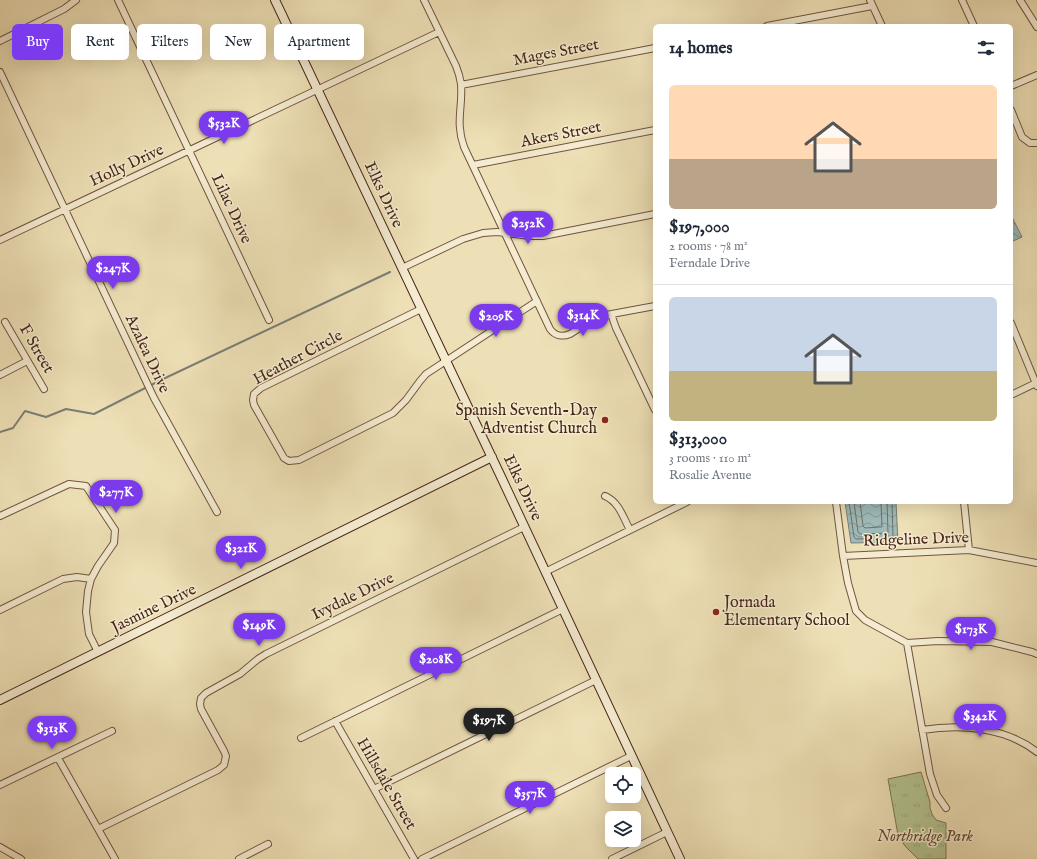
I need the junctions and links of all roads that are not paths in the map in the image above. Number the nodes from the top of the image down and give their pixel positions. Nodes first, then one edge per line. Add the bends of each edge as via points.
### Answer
1 (76, 0) edge
2 (118, 0) edge
3 (275, 0) edge
4 (424, 0) edge
5 (962, 0) edge
6 (1020, 0) edge
7 (871, 3) edge
8 (776, 24) edge
9 (881, 24) edge
10 (973, 24) edge
11 (1037, 28) edge
12 (439, 32) junction
13 (0, 41) edge
14 (653, 48) edge
15 (0, 72) edge
16 (1037, 75) edge
17 (461, 85) junction
18 (1013, 85) edge
19 (318, 90) junction
20 (1013, 115) edge
21 (653, 130) edge
22 (1037, 143) edge
23 (190, 151) junction
24 (473, 165) junction
25 (65, 210) junction
26 (653, 214) edge
27 (504, 232) junction
28 (0, 240) edge
29 (402, 268) junction
30 (536, 301) junction
31 (653, 306) edge
32 (421, 309) junction
33 (611, 314) junction
34 (269, 320) dead end
35 (5, 322) dead end
36 (1013, 328) edge
37 (27, 361) junction
38 (446, 361) junction
39 (0, 374) edge
40 (1036, 384) edge
41 (44, 389) dead end
42 (1013, 394) edge
43 (653, 406) edge
44 (492, 457) junction
45 (605, 496) dead end
46 (682, 504) edge
47 (836, 504) edge
48 (964, 504) edge
49 (217, 512) dead end
50 (0, 516) edge
51 (524, 527) junction
52 (630, 530) junction
53 (969, 550) junction
54 (843, 556) junction
55 (1037, 563) edge
56 (545, 572) junction
57 (91, 579) junction
58 (563, 608) junction
59 (0, 610) edge
60 (907, 643) junction
61 (98, 652) junction
62 (1037, 654) edge
63 (596, 680) junction
64 (0, 700) edge
65 (335, 721) junction
66 (922, 730) junction
67 (112, 731) dead end
68 (301, 738) dead end
69 (1037, 752) edge
70 (631, 756) junction
71 (58, 758) junction
72 (225, 762) junction
73 (233, 764) dead end
74 (0, 785) edge
75 (374, 789) junction
76 (946, 808) dead end
77 (98, 829) junction
78 (667, 832) junction
79 (268, 844) dead end
80 (0, 847) edge
81 (21, 859) edge
82 (115, 859) edge
83 (239, 859) edge
84 (414, 859) edge
85 (422, 859) edge
86 (612, 859) edge
87 (680, 859) edge

1 - 13 street via 64,9
2 - 23 street, Lilac Drive
3 - 19 main road, Elks Drive
4 - 12 street
5 - 10 street
6 - 11 street
7 - 8 street
7 - 9 street
12 - 17 street via 456,66
12 - 19 street, Holly Drive
14 - 17 street, Mages Street
15 - 25 street, Azalea Drive
16 - 18 street
17 - 24 street via 461,136
19 - 23 street, Holly Drive
19 - 29 main road, Elks Drive
20 - 22 street via 1022,137 1030,143
21 - 24 street, Akers Street
23 - 25 street, Holly Drive
23 - 34 street, Lilac Drive
24 - 27 street
25 - 28 street, Holly Drive
25 - 49 street, Azalea Drive via 154,398
26 - 27 street via 543,236
27 - 29 street via 483,233 470,237
27 - 30 street
29 - 32 main road, Elks Drive
30 - 33 street via 552,332 563,336 594,319
30 - 38 street, Heather Circle
31 - 33 street
32 - 38 main road, Elks Drive
32 - 38 street, Heather Circle via 258,390 253,397 255,408 284,458 289,462 295,461 393,413 423,377
33 - 43 street
35 - 37 street, F Street
36 - 40 street
37 - 39 street
37 - 41 street, F Street
38 - 44 main road, Elks Drive
40 - 42 street
44 - 51 main road, Elks Drive
44 - 61 main road, Jasmine Drive
45 - 52 street via 616,504
46 - 52 street
47 - 54 street
48 - 53 street
50 - 57 street via 69,484 86,486 115,530 114,543
51 - 56 main road, Elks Drive
51 - 72 street, Ivydale Drive via 266,654 240,674 206,693 198,700 224,751
52 - 56 street
53 - 54 street, Ridgeline Drive
53 - 55 street, Ridgeline Drive
54 - 60 street via 856,611 865,620
56 - 58 main road, Elks Drive
57 - 59 street via 63,579
57 - 61 street via 86,612 89,634
58 - 63 main road, Elks Drive
58 - 65 street
60 - 62 street via 992,642
60 - 66 street
61 - 64 main road, Jasmine Drive
63 - 70 main road, Elks Drive
63 - 75 street
65 - 68 street
65 - 75 street, Hillsdale Street
66 - 69 street via 968,727 996,732 1023,742
66 - 76 street via 930,774 937,795
67 - 71 street
70 - 78 main road, Elks Drive
70 - 85 street
71 - 74 street
71 - 77 street
72 - 73 street
72 - 77 street via 218,770
75 - 84 street, Hillsdale Street
77 - 82 street
78 - 86 street
78 - 87 main road, Elks Drive
79 - 83 street
80 - 81 street

